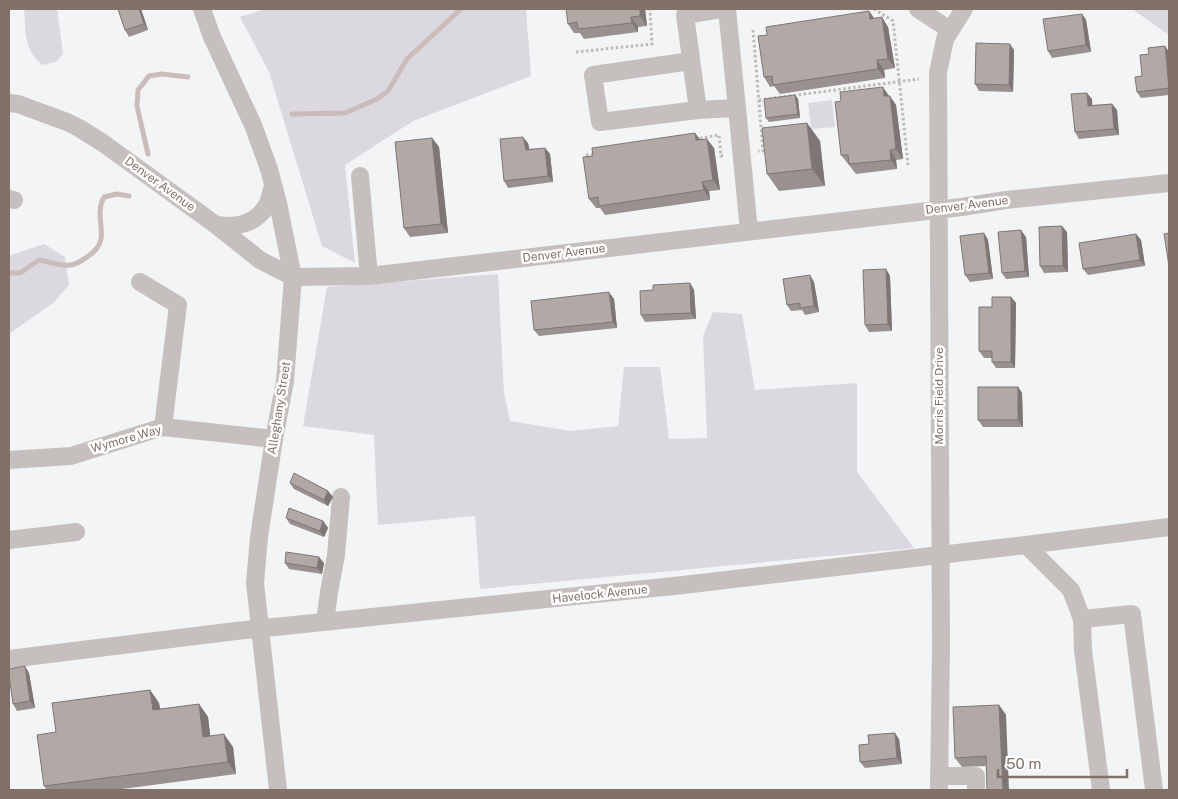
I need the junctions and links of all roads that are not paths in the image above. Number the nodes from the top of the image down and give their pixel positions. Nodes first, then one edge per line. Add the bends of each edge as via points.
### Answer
1 (202, 9) edge
2 (721, 9) edge
3 (727, 9) edge
4 (918, 9) edge
5 (964, 9) edge
6 (950, 30) junction
7 (691, 61) junction
8 (9, 103) edge
9 (736, 108) junction
10 (698, 110) junction
11 (360, 176) dead end
12 (1169, 183) edge
13 (273, 185) junction
14 (938, 209) junction
15 (216, 225) junction
16 (749, 231) junction
17 (369, 276) junction
18 (293, 277) junction
19 (140, 282) dead end
20 (163, 427) junction
21 (274, 439) junction
22 (9, 460) edge
23 (341, 497) dead end
24 (1169, 527) edge
25 (76, 532) dead end
26 (9, 540) edge
27 (1026, 545) junction
28 (939, 554) junction
29 (1082, 619) junction
30 (325, 622) junction
31 (260, 630) junction
32 (9, 659) edge
33 (939, 783) edge
34 (278, 790) edge
35 (976, 790) edge
36 (1101, 790) edge
37 (1154, 790) edge

1 - 13 street, Alleghany Street via 253,125
2 - 7 street via 685,15
3 - 9 street
4 - 6 street
5 - 6 street, Morris Field Drive
6 - 14 street, Morris Field Drive via 938,73
7 - 10 street
7 - 10 street via 593,75 597,103 600,122
8 - 15 street, Denver Avenue via 79,128
9 - 10 street
9 - 16 street
11 - 17 street
12 - 14 street, Denver Avenue
13 - 15 street via 268,204 260,214 244,225
13 - 18 street, Alleghany Street
14 - 16 street, Denver Avenue
14 - 28 street, Morris Field Drive
15 - 18 street, Denver Avenue via 260,260
16 - 17 street, Denver Avenue
17 - 18 street, Denver Avenue
18 - 21 street, Alleghany Street via 285,381
19 - 20 street via 178,305
20 - 21 street, Wymore Way
20 - 22 street, Wymore Way via 70,456
21 - 31 street, Alleghany Street via 255,583
23 - 30 street
24 - 27 street, Havelock Avenue
25 - 26 street
27 - 28 street, Havelock Avenue
27 - 29 street via 1071,590
28 - 30 street, Havelock Avenue via 683,585
28 - 33 street, Morris Field Drive
29 - 36 street
29 - 37 street via 1132,614
30 - 31 street, Havelock Avenue
31 - 32 street, Havelock Avenue
31 - 34 street, Alleghany Street
33 - 35 street via 976,776

